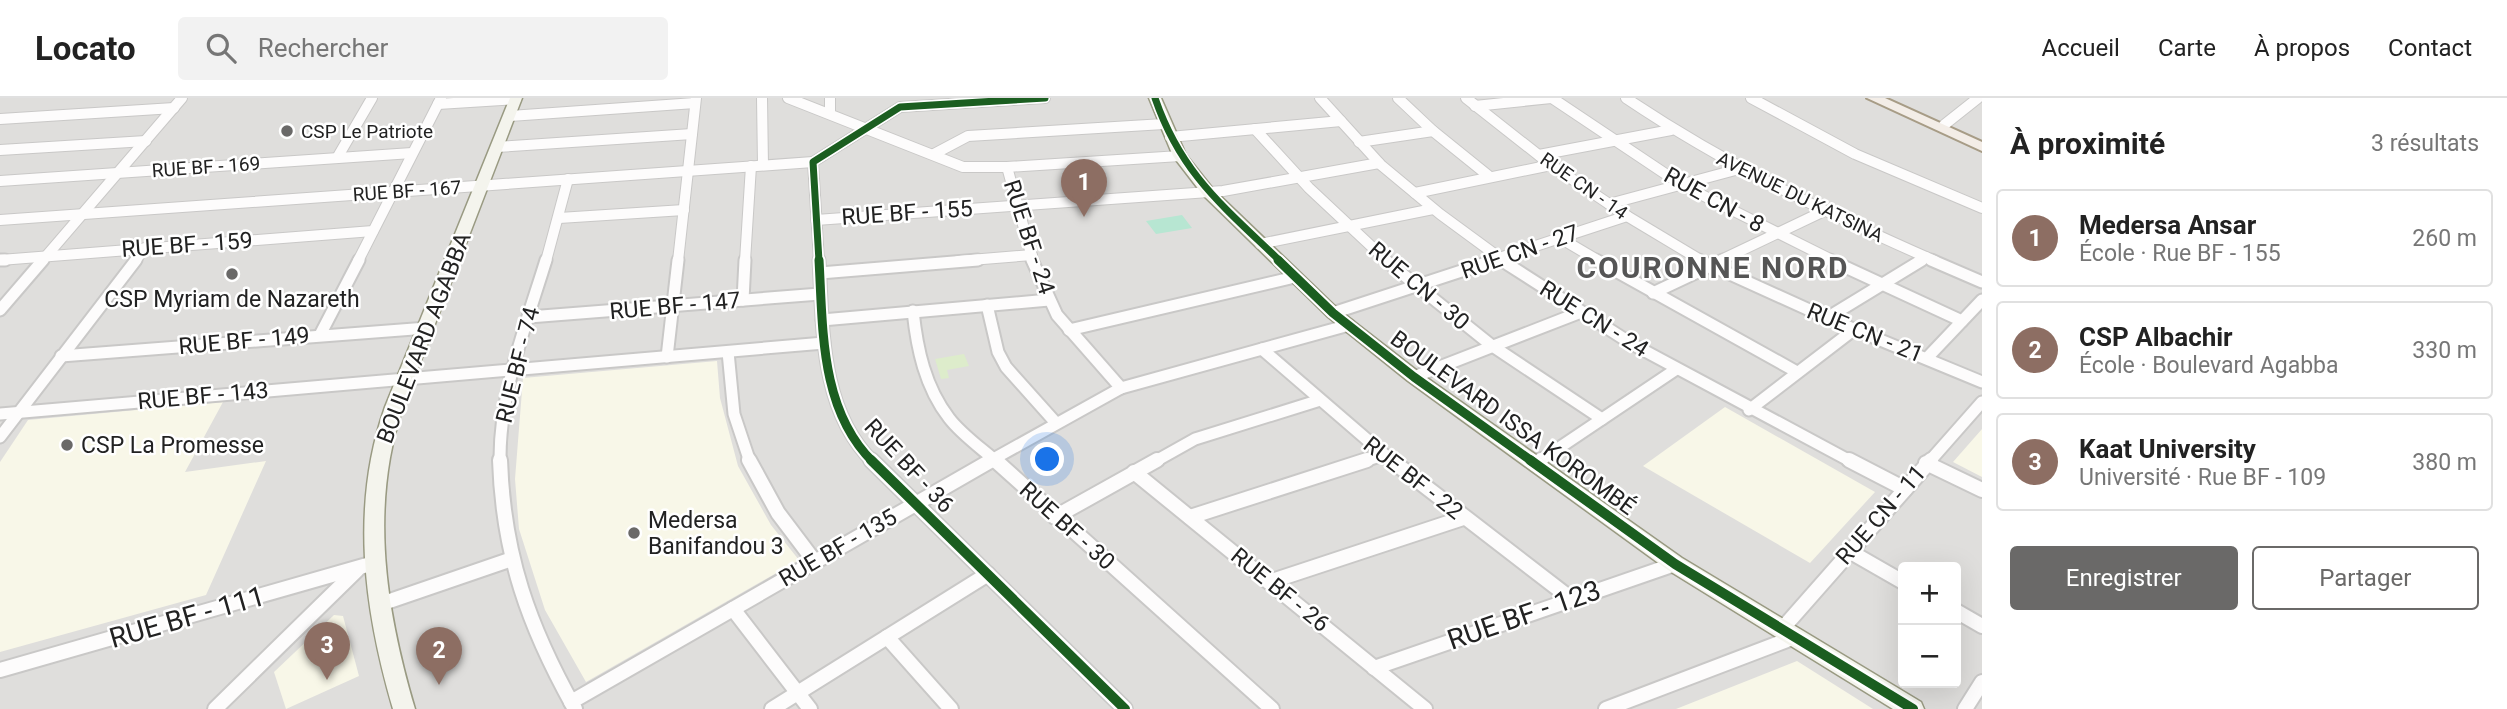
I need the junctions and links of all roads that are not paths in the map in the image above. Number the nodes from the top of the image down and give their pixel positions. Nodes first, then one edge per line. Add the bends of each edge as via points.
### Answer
1 (182, 98) edge
2 (372, 98) edge
3 (762, 98) edge
4 (788, 98) edge
5 (830, 98) edge
6 (1045, 98) edge
7 (1155, 98) edge
8 (1320, 98) edge
9 (1398, 98) edge
10 (1465, 98) edge
11 (1551, 98) edge
12 (1626, 98) edge
13 (1751, 98) edge
14 (1874, 98) edge
15 (1887, 98) edge
16 (1973, 99) edge
17 (439, 101) edge
18 (696, 101) edge
19 (958, 101) edge
20 (899, 103) edge
21 (514, 105) edge
22 (1475, 106) junction
23 (174, 108) junction
24 (830, 114) junction
25 (0, 118) edge
26 (1341, 121) junction
27 (1944, 125) junction
28 (866, 128) junction
29 (1255, 129) junction
30 (1671, 130) junction
31 (1167, 131) junction
32 (1433, 131) junction
33 (692, 134) junction
34 (1611, 140) junction
35 (146, 141) junction
36 (1982, 141) edge
37 (1359, 142) junction
38 (497, 147) junction
39 (1982, 147) edge
40 (0, 150) edge
41 (412, 153) junction
42 (934, 154) junction
43 (1539, 155) junction
44 (1180, 156) junction
45 (337, 158) junction
46 (813, 162) junction
47 (1379, 163) junction
48 (763, 165) junction
49 (1551, 165) junction
50 (751, 166) junction
51 (1007, 167) junction
52 (1739, 169) junction
53 (688, 171) junction
54 (118, 173) junction
55 (1490, 177) junction
56 (1298, 178) junction
57 (568, 179) junction
58 (0, 181) edge
59 (1682, 185) junction
60 (481, 186) junction
61 (393, 192) junction
62 (1208, 192) junction
63 (1415, 194) junction
64 (1609, 204) junction
65 (1016, 206) junction
66 (1982, 208) edge
67 (1433, 209) junction
68 (684, 210) junction
69 (1822, 212) junction
70 (83, 214) junction
71 (1627, 216) junction
72 (559, 218) junction
73 (0, 220) edge
74 (816, 220) junction
75 (1347, 225) junction
76 (373, 232) junction
77 (1775, 234) junction
78 (1560, 238) junction
79 (1260, 244) junction
80 (145, 248) junction
81 (1032, 255) junction
82 (46, 256) junction
83 (1926, 257) junction
84 (1499, 258) junction
85 (0, 260) edge
86 (1710, 266) junction
87 (820, 273) junction
88 (1295, 277) junction
89 (1982, 282) edge
90 (1881, 285) junction
91 (1417, 288) junction
92 (1653, 293) junction
93 (820, 294) junction
94 (743, 300) junction
95 (1049, 300) junction
96 (1982, 300) edge
97 (2, 304) edge
98 (987, 305) junction
99 (672, 306) junction
100 (913, 312) junction
101 (1581, 312) junction
102 (1333, 313) junction
103 (529, 317) junction
104 (1827, 318) junction
105 (822, 320) junction
106 (1962, 321) junction
107 (1349, 325) junction
108 (427, 328) junction
109 (1856, 328) junction
110 (1069, 330) junction
111 (320, 335) junction
112 (824, 343) junction
113 (1493, 346) junction
114 (1262, 349) junction
115 (728, 352) junction
116 (61, 356) junction
117 (667, 358) junction
118 (1927, 358) junction
119 (512, 370) junction
120 (1675, 370) junction
121 (1797, 372) junction
122 (1414, 377) junction
123 (405, 379) junction
124 (1982, 382) edge
125 (1121, 388) junction
126 (1317, 401) junction
127 (1982, 402) edge
128 (1749, 410) junction
129 (18, 412) junction
130 (0, 414) edge
131 (1602, 419) junction
132 (1056, 423) junction
133 (0, 437) edge
134 (1382, 455) junction
135 (992, 459) junction
136 (1926, 463) junction
137 (1535, 464) junction
138 (1134, 472) junction
139 (1905, 489) junction
140 (1982, 490) edge
141 (915, 503) junction
142 (1055, 517) junction
143 (1190, 517) junction
144 (1463, 518) junction
145 (1849, 551) junction
146 (509, 560) junction
147 (815, 562) junction
148 (1675, 564) junction
149 (367, 565) junction
150 (988, 574) junction
151 (1898, 579) edge
152 (1269, 582) junction
153 (1570, 598) junction
154 (378, 606) junction
155 (733, 609) junction
156 (1961, 614) edge
157 (1982, 626) edge
158 (1788, 633) junction
159 (887, 637) junction
160 (1374, 668) junction
161 (0, 670) edge
162 (1982, 682) edge
163 (798, 693) junction
164 (573, 705) edge
165 (215, 709) edge
166 (404, 709) edge
167 (772, 709) edge
168 (810, 709) edge
169 (951, 709) edge
170 (1125, 709) edge
171 (1272, 709) edge
172 (1425, 709) edge
173 (1606, 709) edge
174 (1913, 709) edge
175 (1965, 709) edge

1 - 23 street
2 - 45 street
3 - 48 street
4 - 24 street, RUE BF - 24
5 - 24 street
6 - 19 street
7 - 31 street, BOULEVARD ISSA KOROMBÉ
8 - 26 street, RUE CN - 24
9 - 32 street
10 - 22 street, RUE CN - 14
11 - 22 street
11 - 34 street, RUE CN - 8
12 - 30 street, AVENUE DU KATSINA
13 - 66 street via 1855,154
14 - 39 main road
15 - 27 main road
16 - 27 street
17 - 21 street
17 - 41 street
18 - 21 street
18 - 33 street
19 - 20 street
20 - 28 street
21 - 38 street, BOULEVARD AGABBA
22 - 43 street, RUE CN - 14
23 - 25 street
23 - 35 street
24 - 28 street, RUE BF - 24
26 - 29 street
26 - 37 street, RUE CN - 24
27 - 36 main road
28 - 42 street, RUE BF - 24
28 - 46 street
29 - 31 street
29 - 56 street, RUE CN - 30
30 - 34 street
30 - 52 street, AVENUE DU KATSINA
31 - 42 street via 968,136
31 - 44 street, BOULEVARD ISSA KOROMBÉ
32 - 37 street
32 - 55 street
33 - 38 street
33 - 53 street
34 - 43 street
34 - 59 street, RUE CN - 8
35 - 40 street
35 - 54 street
37 - 47 street, RUE CN - 24
38 - 60 street, BOULEVARD AGABBA
41 - 45 street, RUE BF - 169
41 - 61 street
42 - 51 street, RUE BF - 24 via 970,168
43 - 49 street, RUE CN - 14
44 - 51 street
44 - 62 street, BOULEVARD ISSA KOROMBÉ
45 - 54 street, RUE BF - 169
46 - 48 street, RUE BF - 167
46 - 74 street, RUE BF - 36
47 - 56 street, RUE BF - 155
47 - 63 street, RUE CN - 24
48 - 50 street, RUE BF - 167
49 - 55 street
49 - 64 street, RUE CN - 14
50 - 53 street, RUE BF - 167
50 - 94 street
51 - 65 street, RUE BF - 24
52 - 59 street
52 - 69 street, AVENUE DU KATSINA
53 - 57 street, RUE BF - 167
53 - 68 street
54 - 58 street, RUE BF - 169
54 - 70 street
55 - 63 street
56 - 62 street, RUE BF - 155
56 - 75 street, RUE CN - 30
57 - 60 street, RUE BF - 167
57 - 72 street, RUE BF - 74
59 - 64 street
59 - 77 street, RUE CN - 8
60 - 61 street, RUE BF - 167
60 - 108 street, BOULEVARD AGABBA
61 - 70 street, RUE BF - 167
61 - 76 street
62 - 65 street, RUE BF - 155
62 - 79 street, BOULEVARD ISSA KOROMBÉ
63 - 67 street, RUE CN - 24
64 - 71 street, RUE CN - 14
65 - 74 street, RUE BF - 155
65 - 81 street, RUE BF - 24
67 - 75 street
67 - 84 street, RUE CN - 24
68 - 72 street
68 - 99 street
69 - 77 street
69 - 83 street, AVENUE DU KATSINA
70 - 73 street, RUE BF - 167
70 - 82 street
71 - 78 street, RUE CN - 27
71 - 86 street, RUE CN - 14
72 - 103 street, RUE BF - 74
74 - 87 street, RUE BF - 36
75 - 79 street
75 - 91 street, RUE CN - 30
76 - 80 street, RUE BF - 159
76 - 111 street
77 - 86 street
77 - 90 street, RUE CN - 8
78 - 84 street, RUE CN - 27
78 - 92 street
79 - 88 street, BOULEVARD ISSA KOROMBÉ
80 - 82 street, RUE BF - 159
80 - 116 street
81 - 87 street
81 - 95 street, RUE BF - 24
82 - 85 street, RUE BF - 159
82 - 97 street
83 - 89 street, AVENUE DU KATSINA
83 - 90 street
84 - 91 street, RUE CN - 27
84 - 101 street, RUE CN - 24
86 - 92 street
86 - 104 street, RUE CN - 21
87 - 93 street, RUE BF - 36
88 - 102 street, BOULEVARD ISSA KOROMBÉ
88 - 110 street
90 - 104 street
90 - 106 street, RUE CN - 8
91 - 102 street, RUE CN - 27
91 - 113 street, RUE CN - 30
92 - 121 street
93 - 94 street, RUE BF - 147
93 - 105 street, RUE BF - 36
94 - 99 street, RUE BF - 147
95 - 98 street
95 - 110 street, RUE BF - 24
96 - 106 street
98 - 100 street
98 - 132 street via 1006,367
99 - 103 street, RUE BF - 147
99 - 117 street
100 - 105 street
100 - 135 street, RUE BF - 30 via 918,358 934,396 950,420
101 - 113 street
101 - 120 street, RUE CN - 24
102 - 107 street, BOULEVARD ISSA KOROMBÉ
103 - 119 street, RUE BF - 74
104 - 109 street, RUE CN - 21
105 - 112 street, RUE BF - 36
106 - 118 street
107 - 114 street, RUE BF - 135
107 - 122 street, BOULEVARD ISSA KOROMBÉ
108 - 111 street, RUE BF - 149
108 - 123 street, BOULEVARD AGABBA
109 - 118 street, RUE CN - 21
109 - 121 street
110 - 125 street, RUE BF - 24
111 - 116 street, RUE BF - 149
112 - 115 street, RUE BF - 143
112 - 141 street, RUE BF - 36 via 833,395 845,425 865,454
113 - 122 street
113 - 131 street, RUE CN - 30
114 - 125 street, RUE BF - 135
114 - 126 street, RUE BF - 22
115 - 117 street, RUE BF - 143
115 - 147 street via 734,419 751,467 762,491
116 - 129 street
117 - 119 street, RUE BF - 143
118 - 124 street, RUE CN - 21
119 - 123 street, RUE BF - 143
119 - 146 street, RUE BF - 74 via 499,461 500,512
120 - 128 street, RUE CN - 24
120 - 131 street
121 - 128 street
122 - 137 street, BOULEVARD ISSA KOROMBÉ
123 - 129 street, RUE BF - 143
123 - 149 street, BOULEVARD AGABBA via 380,453
125 - 132 street, RUE BF - 135
126 - 134 street, RUE BF - 22
126 - 138 street via 1195,439
127 - 136 street, RUE CN - 11
128 - 139 street, RUE CN - 24
129 - 130 street, RUE BF - 143
129 - 133 street
131 - 137 street
132 - 135 street, RUE BF - 135
134 - 143 street
134 - 144 street, RUE BF - 22
135 - 141 street, RUE BF - 135
135 - 142 street, RUE BF - 30
136 - 139 street, RUE CN - 11
136 - 140 street
137 - 148 street, BOULEVARD ISSA KOROMBÉ
138 - 142 street
138 - 143 street, RUE BF - 26
139 - 145 street, RUE CN - 11
141 - 147 street, RUE BF - 135
141 - 150 street, RUE BF - 36
142 - 171 street, RUE BF - 30
143 - 152 street, RUE BF - 26
144 - 152 street
144 - 153 street, RUE BF - 22
145 - 151 street
145 - 158 street, RUE CN - 11
146 - 154 street
146 - 164 street, RUE BF - 74 via 531,622
147 - 155 street, RUE BF - 135
148 - 153 street, RUE BF - 123
148 - 158 street, BOULEVARD ISSA KOROMBÉ
149 - 154 street, BOULEVARD AGABBA
149 - 161 street, RUE BF - 111
149 - 165 street
150 - 159 street
150 - 170 street, RUE BF - 36
152 - 160 street, RUE BF - 26
153 - 160 street, RUE BF - 123
154 - 166 street, BOULEVARD AGABBA
155 - 163 street
155 - 164 street, RUE BF - 135
156 - 157 street
158 - 173 street
158 - 174 street, BOULEVARD ISSA KOROMBÉ
159 - 163 street
159 - 169 street
160 - 172 street, RUE BF - 26
162 - 175 street
163 - 167 street
163 - 168 street

